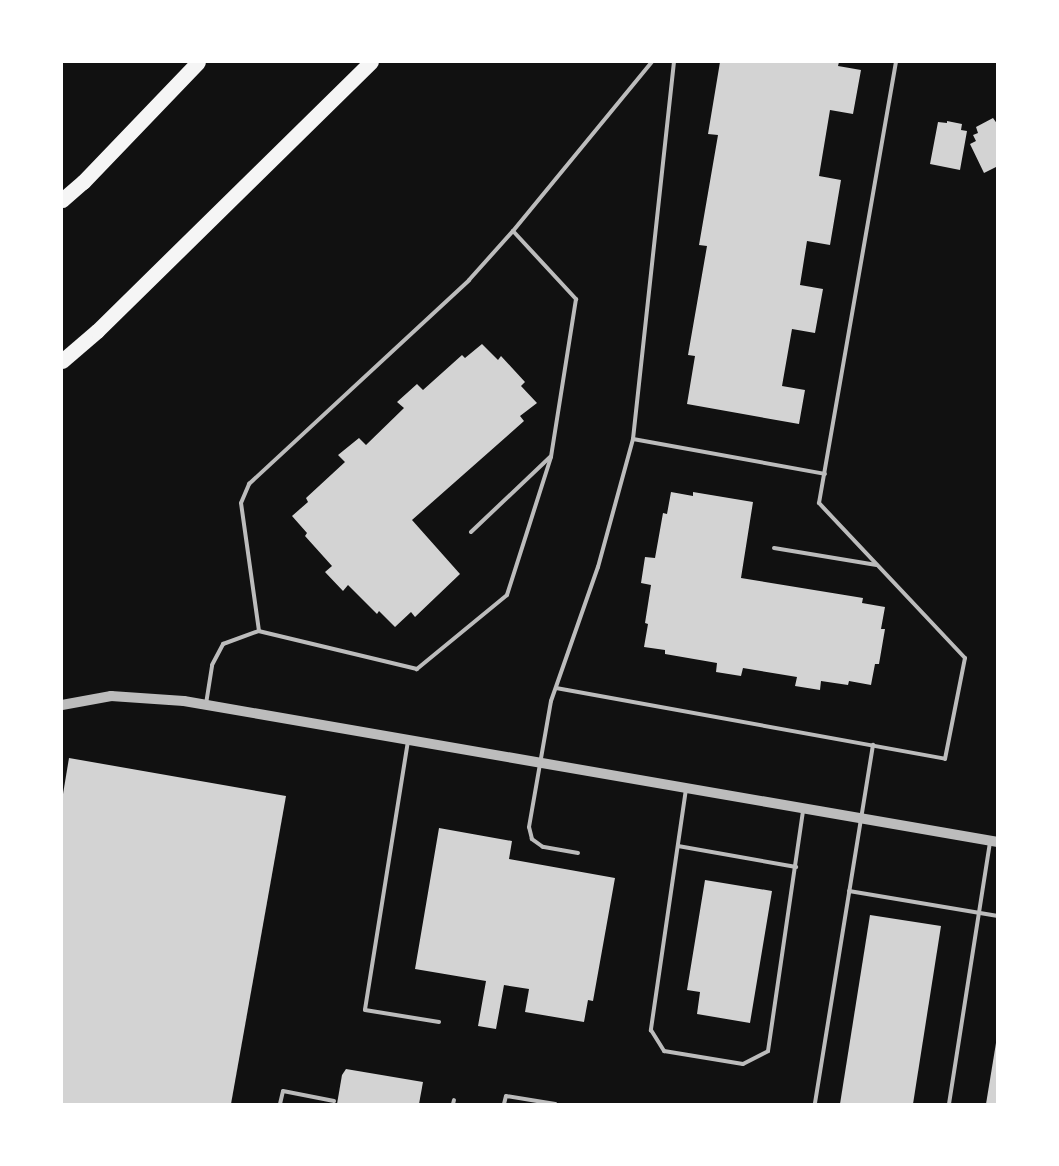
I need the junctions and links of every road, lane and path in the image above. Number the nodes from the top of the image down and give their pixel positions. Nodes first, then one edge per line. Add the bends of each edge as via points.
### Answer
1 (198, 62) edge
2 (370, 62) edge
3 (652, 62) edge
4 (674, 62) edge
5 (896, 62) edge
6 (62, 200) edge
7 (513, 231) junction
8 (62, 361) edge
9 (633, 439) junction
10 (551, 457) junction
11 (825, 474) junction
12 (471, 532) dead end
13 (774, 548) dead end
14 (878, 565) junction
15 (259, 631) junction
16 (556, 688) junction
17 (206, 704) junction
18 (62, 705) edge
19 (408, 740) junction
20 (873, 745) junction
21 (540, 763) junction
22 (687, 788) junction
23 (804, 808) junction
24 (861, 819) junction
25 (994, 842) edge
26 (678, 846) junction
27 (578, 853) dead end
28 (796, 867) junction
29 (849, 891) junction
30 (979, 913) junction
31 (998, 916) edge
32 (439, 1022) dead end
33 (334, 1101) dead end
34 (815, 1103) edge
35 (280, 1104) edge
36 (504, 1104) edge
37 (555, 1104) edge
38 (949, 1104) edge

1 - 6 highway
2 - 8 highway
3 - 7 lane
4 - 9 lane
5 - 11 lane
7 - 10 lane via 576,299
7 - 15 lane via 469,280 249,484 241,503
9 - 11 lane
9 - 16 lane via 598,567
10 - 12 lane
10 - 15 lane via 507,595 417,669
11 - 14 lane via 819,503
13 - 14 lane
14 - 20 lane via 965,658 945,759
15 - 17 lane via 224,644 212,665
16 - 20 lane
16 - 21 lane
17 - 18 street via 111,696
17 - 19 street
19 - 21 street
19 - 32 lane via 365,1010
20 - 24 lane
21 - 22 street
21 - 27 lane via 529,827 532,839 543,847
22 - 23 street
22 - 26 lane
23 - 24 street
23 - 28 lane
24 - 25 street
24 - 29 lane
25 - 30 lane
26 - 28 lane
26 - 28 lane via 651,1030 664,1051 743,1064 768,1051
29 - 30 lane
29 - 34 lane
30 - 31 lane
30 - 38 lane
33 - 35 lane via 283,1091
36 - 37 lane via 506,1096

